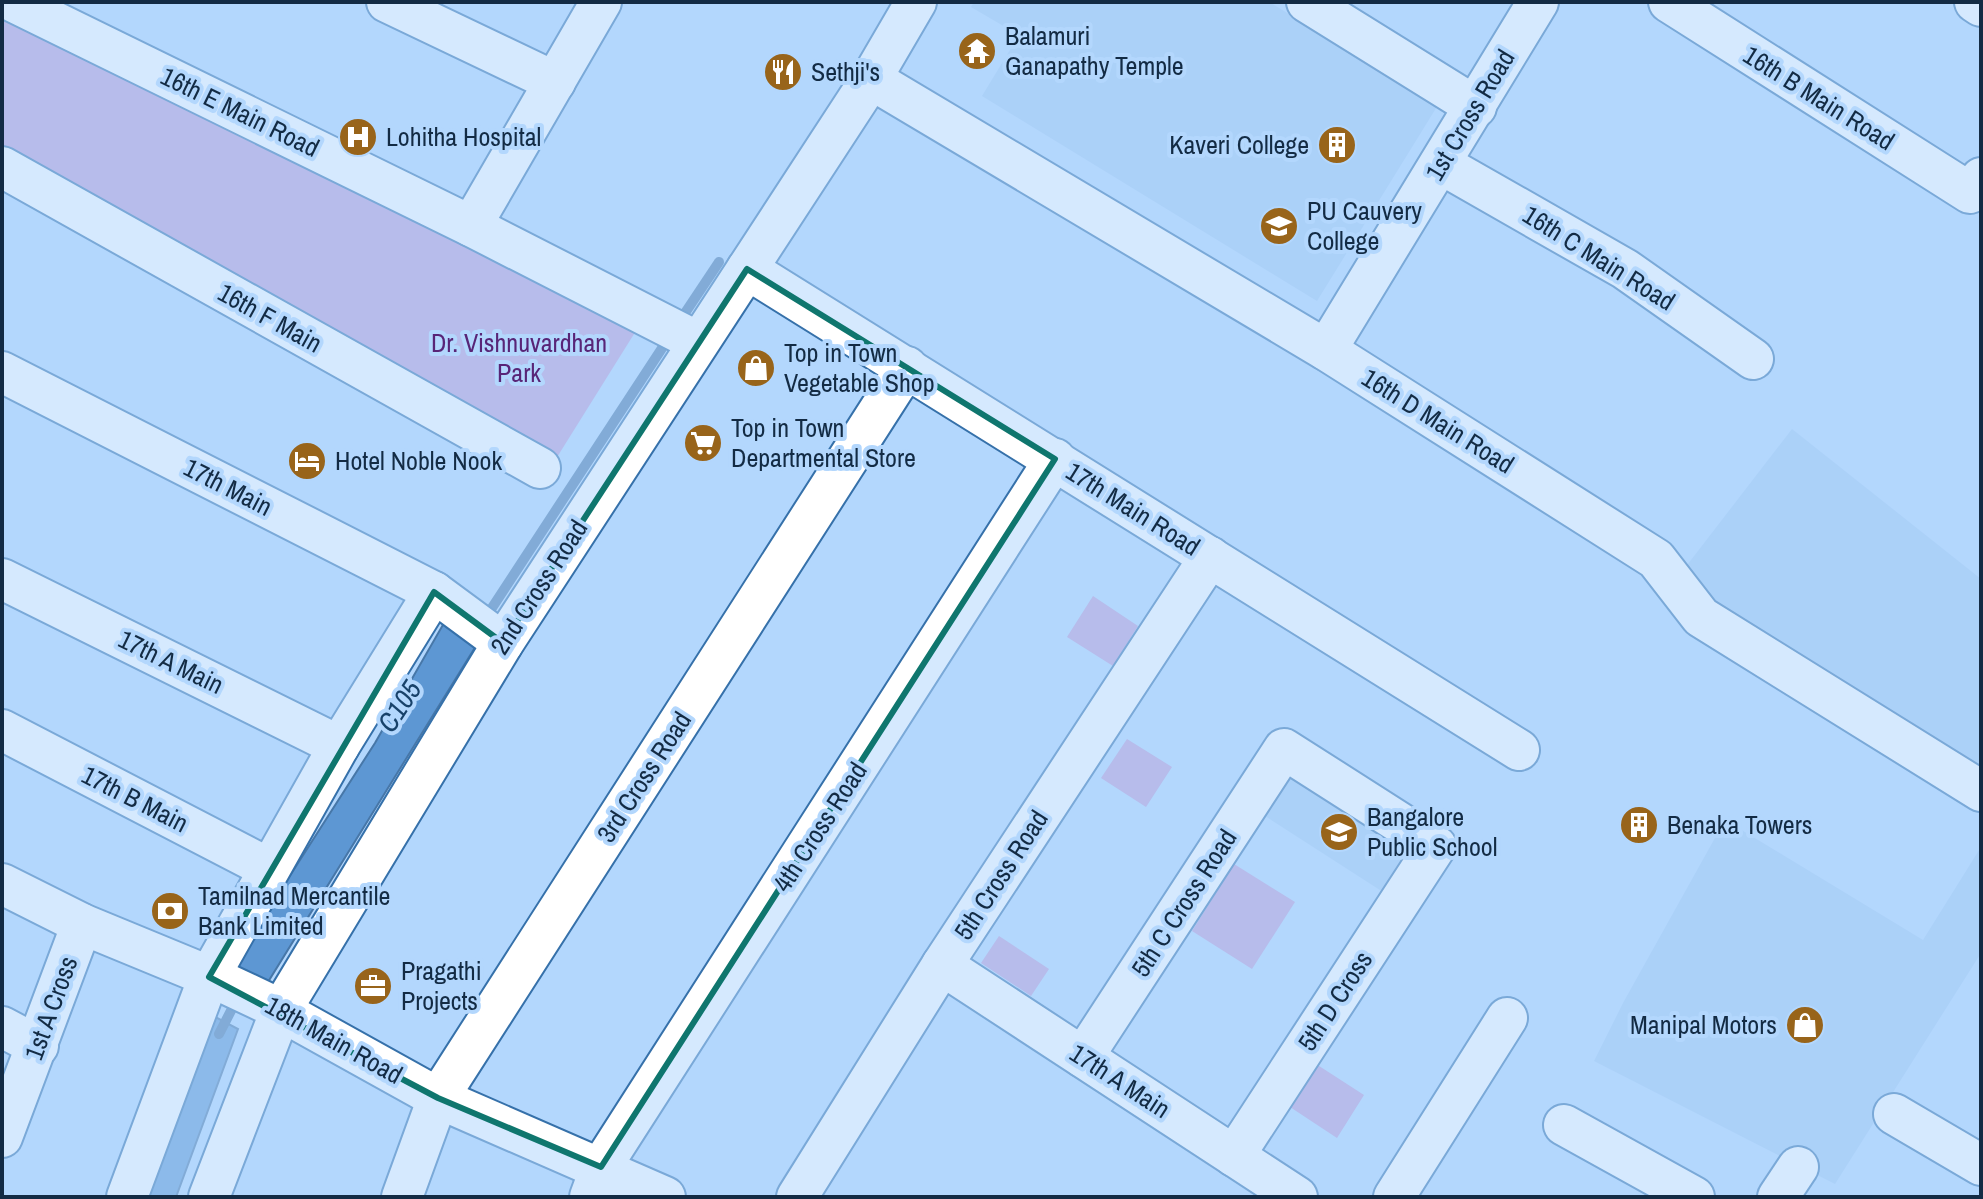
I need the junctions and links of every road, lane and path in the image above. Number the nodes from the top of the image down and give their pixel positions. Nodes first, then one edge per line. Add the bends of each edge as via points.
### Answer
1 (14, 2) edge
2 (387, 2) edge
3 (601, 2) edge
4 (916, 2) edge
5 (1307, 2) edge
6 (1538, 2) edge
7 (1669, 2) edge
8 (1975, 2) edge
9 (1981, 6) edge
10 (871, 79) junction
11 (555, 82) junction
12 (1476, 107) junction
13 (1441, 164) junction
14 (2, 167) edge
15 (1975, 186) edge
16 (471, 226) junction
17 (747, 269) junction
18 (674, 330) junction
19 (1326, 350) junction
20 (1753, 359) dead end
21 (907, 367) junction
22 (2, 372) edge
23 (1055, 459) junction
24 (540, 468) dead end
25 (1210, 557) junction
26 (2, 579) edge
27 (444, 598) junction
28 (496, 637) junction
29 (2, 730) edge
30 (339, 746) junction
31 (1519, 750) dead end
32 (1981, 791) edge
33 (1436, 846) joint
34 (268, 868) junction
35 (2, 884) edge
36 (82, 924) junction
37 (942, 965) junction
38 (214, 978) junction
39 (274, 1006) junction
40 (1507, 1018) dead end
41 (2, 1027) edge
42 (38, 1046) junction
43 (1083, 1057) junction
44 (438, 1098) junction
45 (1894, 1114) dead end
46 (1564, 1125) dead end
47 (2, 1137) edge
48 (1234, 1156) junction
49 (1981, 1165) edge
50 (596, 1182) edge
51 (127, 1197) edge
52 (209, 1197) edge
53 (402, 1197) edge
54 (665, 1197) edge
55 (797, 1197) edge
56 (1297, 1197) edge
57 (1394, 1197) edge
58 (1694, 1197) edge

1 - 16 street, 16th E Main Road
2 - 11 street
3 - 11 street
4 - 10 street, 2nd Cross Road
5 - 12 street
6 - 12 street, 1st Cross Road
7 - 15 street, 16th B Main Road
8 - 9 street
10 - 17 street, 2nd Cross Road
10 - 19 street, 16th D Main Road
11 - 16 street
12 - 13 street, 1st Cross Road
13 - 19 street, 1st Cross Road
13 - 20 street, 16th C Main Road via 1625,269
14 - 24 street, 16th F Main
16 - 18 street, 16th E Main Road
17 - 18 street, 2nd Cross Road
17 - 21 street, 17th Main Road
18 - 28 street, 2nd Cross Road
19 - 32 street, 16th D Main Road via 1656,559 1701,617
21 - 23 street, 17th Main Road
21 - 44 street, 3rd Cross Road
22 - 27 street, 17th Main
23 - 25 street, 17th Main Road
23 - 50 street, 4th Cross Road
25 - 31 street, 17th Main Road
25 - 37 street, 5th Cross Road
26 - 30 street, 17th A Main
27 - 28 street
27 - 30 street
28 - 39 street, 2nd Cross Road
29 - 34 street, 17th B Main
30 - 34 street
33 - 43 street, 5th C Cross Road via 1284,749
33 - 48 street, 5th D Cross
34 - 38 street
35 - 36 street, 18th Main Road
36 - 38 street, 18th Main Road
36 - 42 street, 1st A Cross
37 - 43 street, 17th A Main
37 - 55 street, 5th Cross Road
38 - 39 street, 18th Main Road
38 - 51 street
39 - 44 street, 18th Main Road
39 - 52 street, 2nd Cross Road
40 - 57 street
41 - 42 street
42 - 47 street, 1st A Cross
43 - 48 street, 17th A Main
44 - 50 street, 18th Main Road
44 - 53 street, 3rd Cross Road
45 - 49 street
46 - 58 street
48 - 56 street, 17th A Main
50 - 54 street, 18th Main Road

